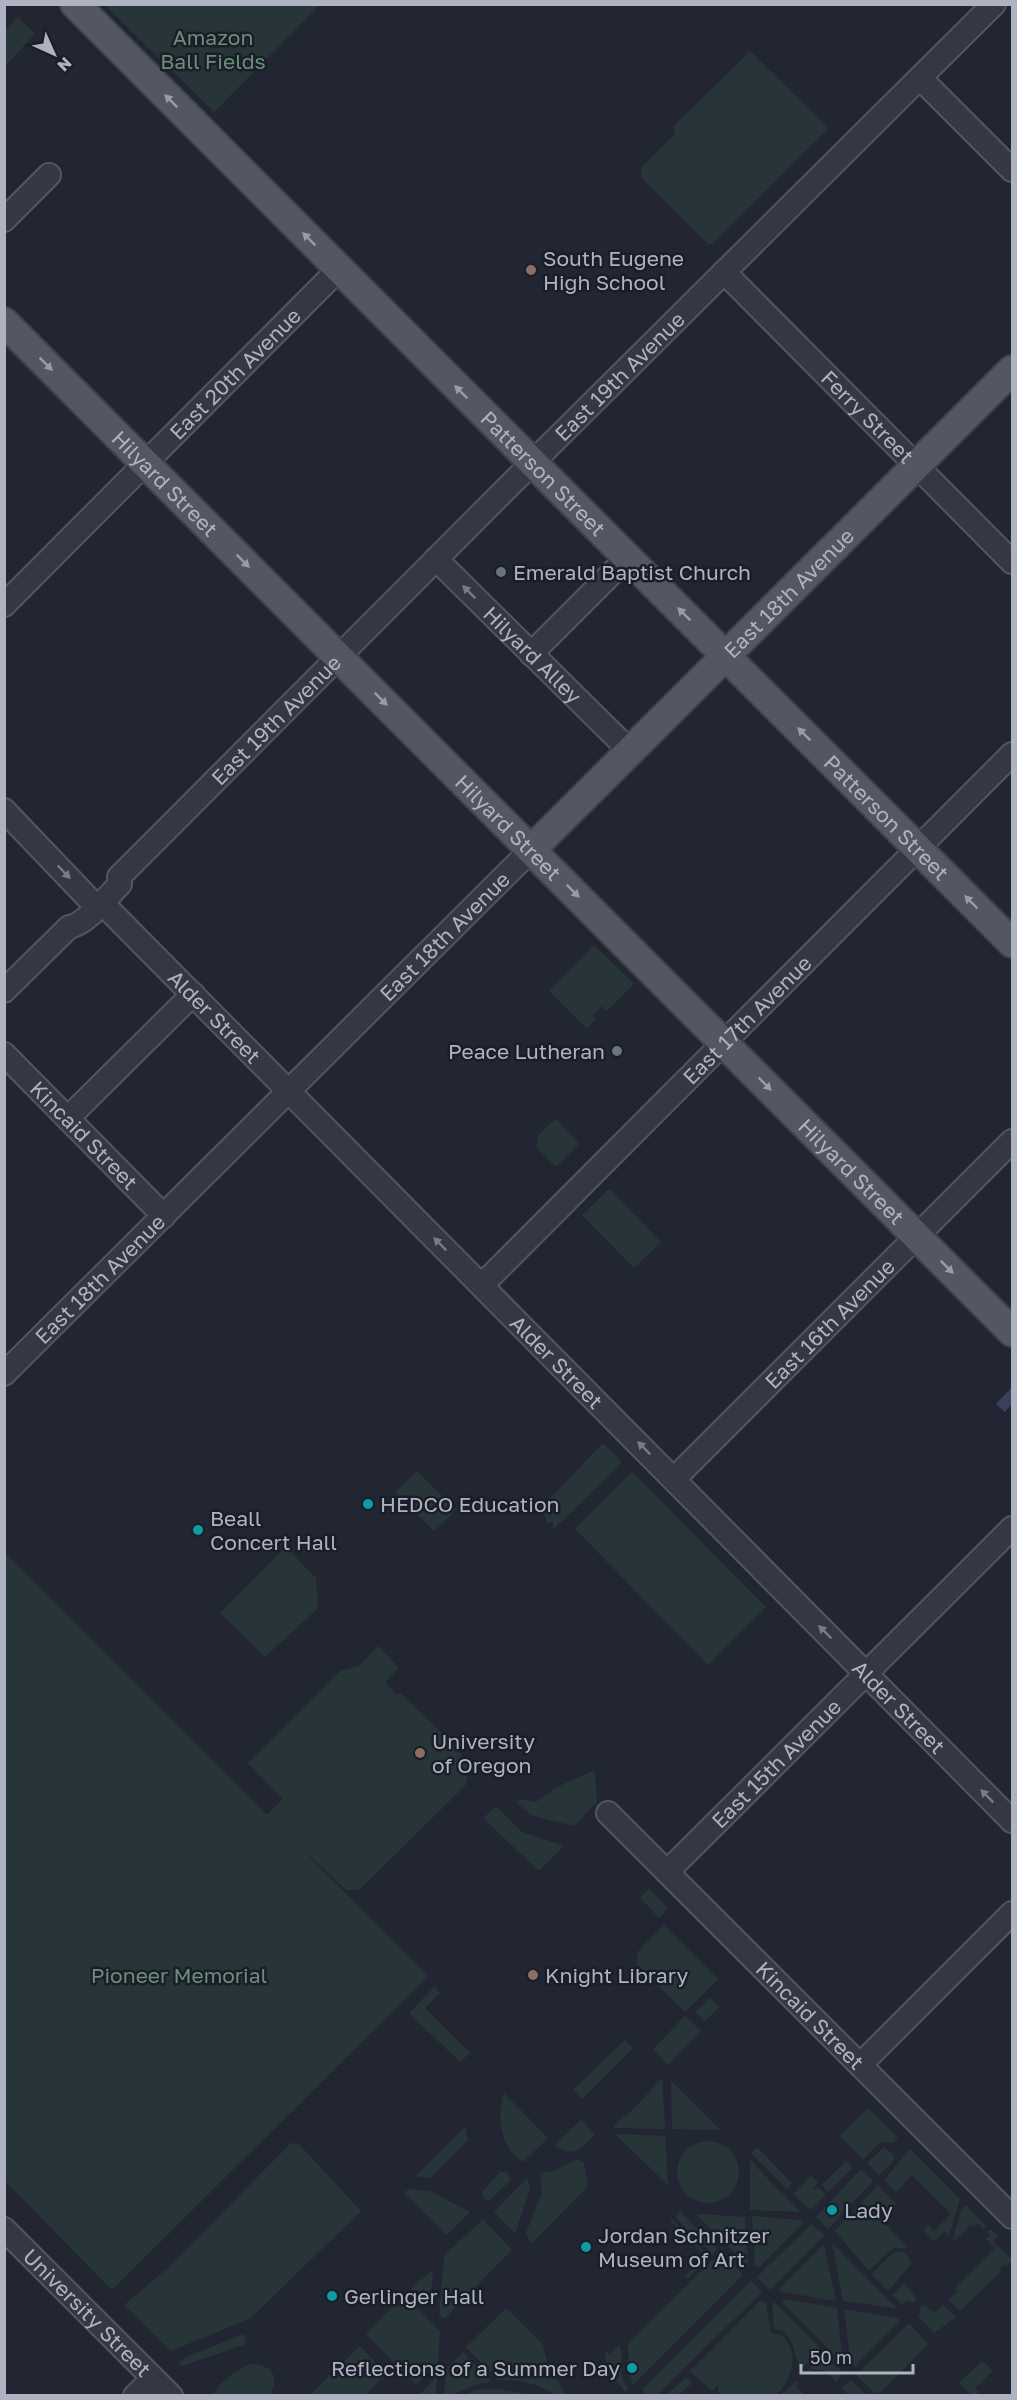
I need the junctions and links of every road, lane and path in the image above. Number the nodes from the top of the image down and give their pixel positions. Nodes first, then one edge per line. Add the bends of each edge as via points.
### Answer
1 (75, 4) edge
2 (994, 4) edge
3 (920, 78) junction
4 (1012, 170) edge
5 (50, 176) dead end
6 (4, 220) edge
7 (339, 269) junction
8 (724, 272) junction
9 (4, 322) edge
10 (1012, 370) edge
11 (532, 463) junction
12 (146, 464) junction
13 (917, 467) junction
14 (627, 558) junction
15 (436, 559) junction
16 (1012, 562) edge
17 (4, 605) edge
18 (531, 654) junction
19 (725, 656) junction
20 (339, 658) junction
21 (630, 751) junction
22 (1012, 754) edge
23 (4, 810) edge
24 (918, 848) junction
25 (531, 850) junction
26 (95, 900) junction
27 (1012, 943) edge
28 (4, 991) edge
29 (193, 994) junction
30 (724, 1043) junction
31 (4, 1054) edge
32 (288, 1091) junction
33 (68, 1118) junction
34 (1012, 1141) edge
35 (165, 1216) junction
36 (916, 1236) junction
37 (482, 1285) junction
38 (1012, 1332) edge
39 (4, 1374) edge
40 (674, 1479) junction
41 (1012, 1528) edge
42 (866, 1674) junction
43 (608, 1813) dead end
44 (1012, 1821) edge
45 (667, 1872) junction
46 (1012, 1913) edge
47 (860, 2065) junction
48 (1012, 2217) edge
49 (4, 2229) edge
50 (153, 2378) junction
51 (135, 2396) edge
52 (171, 2396) edge

7 -> 1 main road, Patterson Street
2 - 3 street, East 19th Avenue
3 - 4 street
3 - 8 street, East 19th Avenue
5 - 6 street
11 -> 7 main road, Patterson Street
7 - 12 street, East 20th Avenue
8 - 11 street, East 19th Avenue
8 - 13 street, Ferry Street
9 -> 12 main road, Hilyard Street
10 - 13 main road, East 18th Avenue
11 - 14 main road, Patterson Street
11 - 15 street, East 19th Avenue
12 - 17 street, East 20th Avenue
12 -> 20 main road, Hilyard Street
13 - 16 street, Ferry Street
13 - 19 main road, East 18th Avenue
14 - 18 street
19 -> 14 main road, Patterson Street
18 -> 15 street, Hilyard Alley
15 - 20 street, East 19th Avenue
18 - 21 street, Hilyard Alley
19 - 21 main road, East 18th Avenue
24 -> 19 main road, Patterson Street
20 -> 25 main road, Hilyard Street
20 - 26 street, East 19th Avenue via 119,877 120,884
21 - 25 main road, East 18th Avenue
22 - 24 street, East 17th Avenue
23 -> 26 street, Alder Street
27 -> 24 main road, Patterson Street
24 - 30 street, East 17th Avenue
25 -> 30 main road, Hilyard Street
25 - 32 street, East 18th Avenue
26 - 28 street, East 19th Avenue via 77,926 69,927
26 - 29 street, Alder Street
29 - 32 street, Alder Street
29 - 33 street
30 -> 36 main road, Hilyard Street
30 - 37 street, East 17th Avenue
31 - 33 street, Kincaid Street
32 - 35 street, East 18th Avenue
37 -> 32 street, Alder Street
33 - 35 street, Kincaid Street
34 - 36 street, East 16th Avenue
35 - 39 street, East 18th Avenue
36 -> 38 main road, Hilyard Street
36 - 40 street, East 16th Avenue
40 -> 37 street, Alder Street
42 -> 40 street, Alder Street
41 - 42 street, East 15th Avenue
44 -> 42 street, Alder Street
42 - 45 street, East 15th Avenue
43 - 45 street, Kincaid Street
45 - 47 street, Kincaid Street
46 - 47 street
47 - 48 street, Kincaid Street
49 - 50 street, University Street
50 - 51 street
50 - 52 street, University Street

